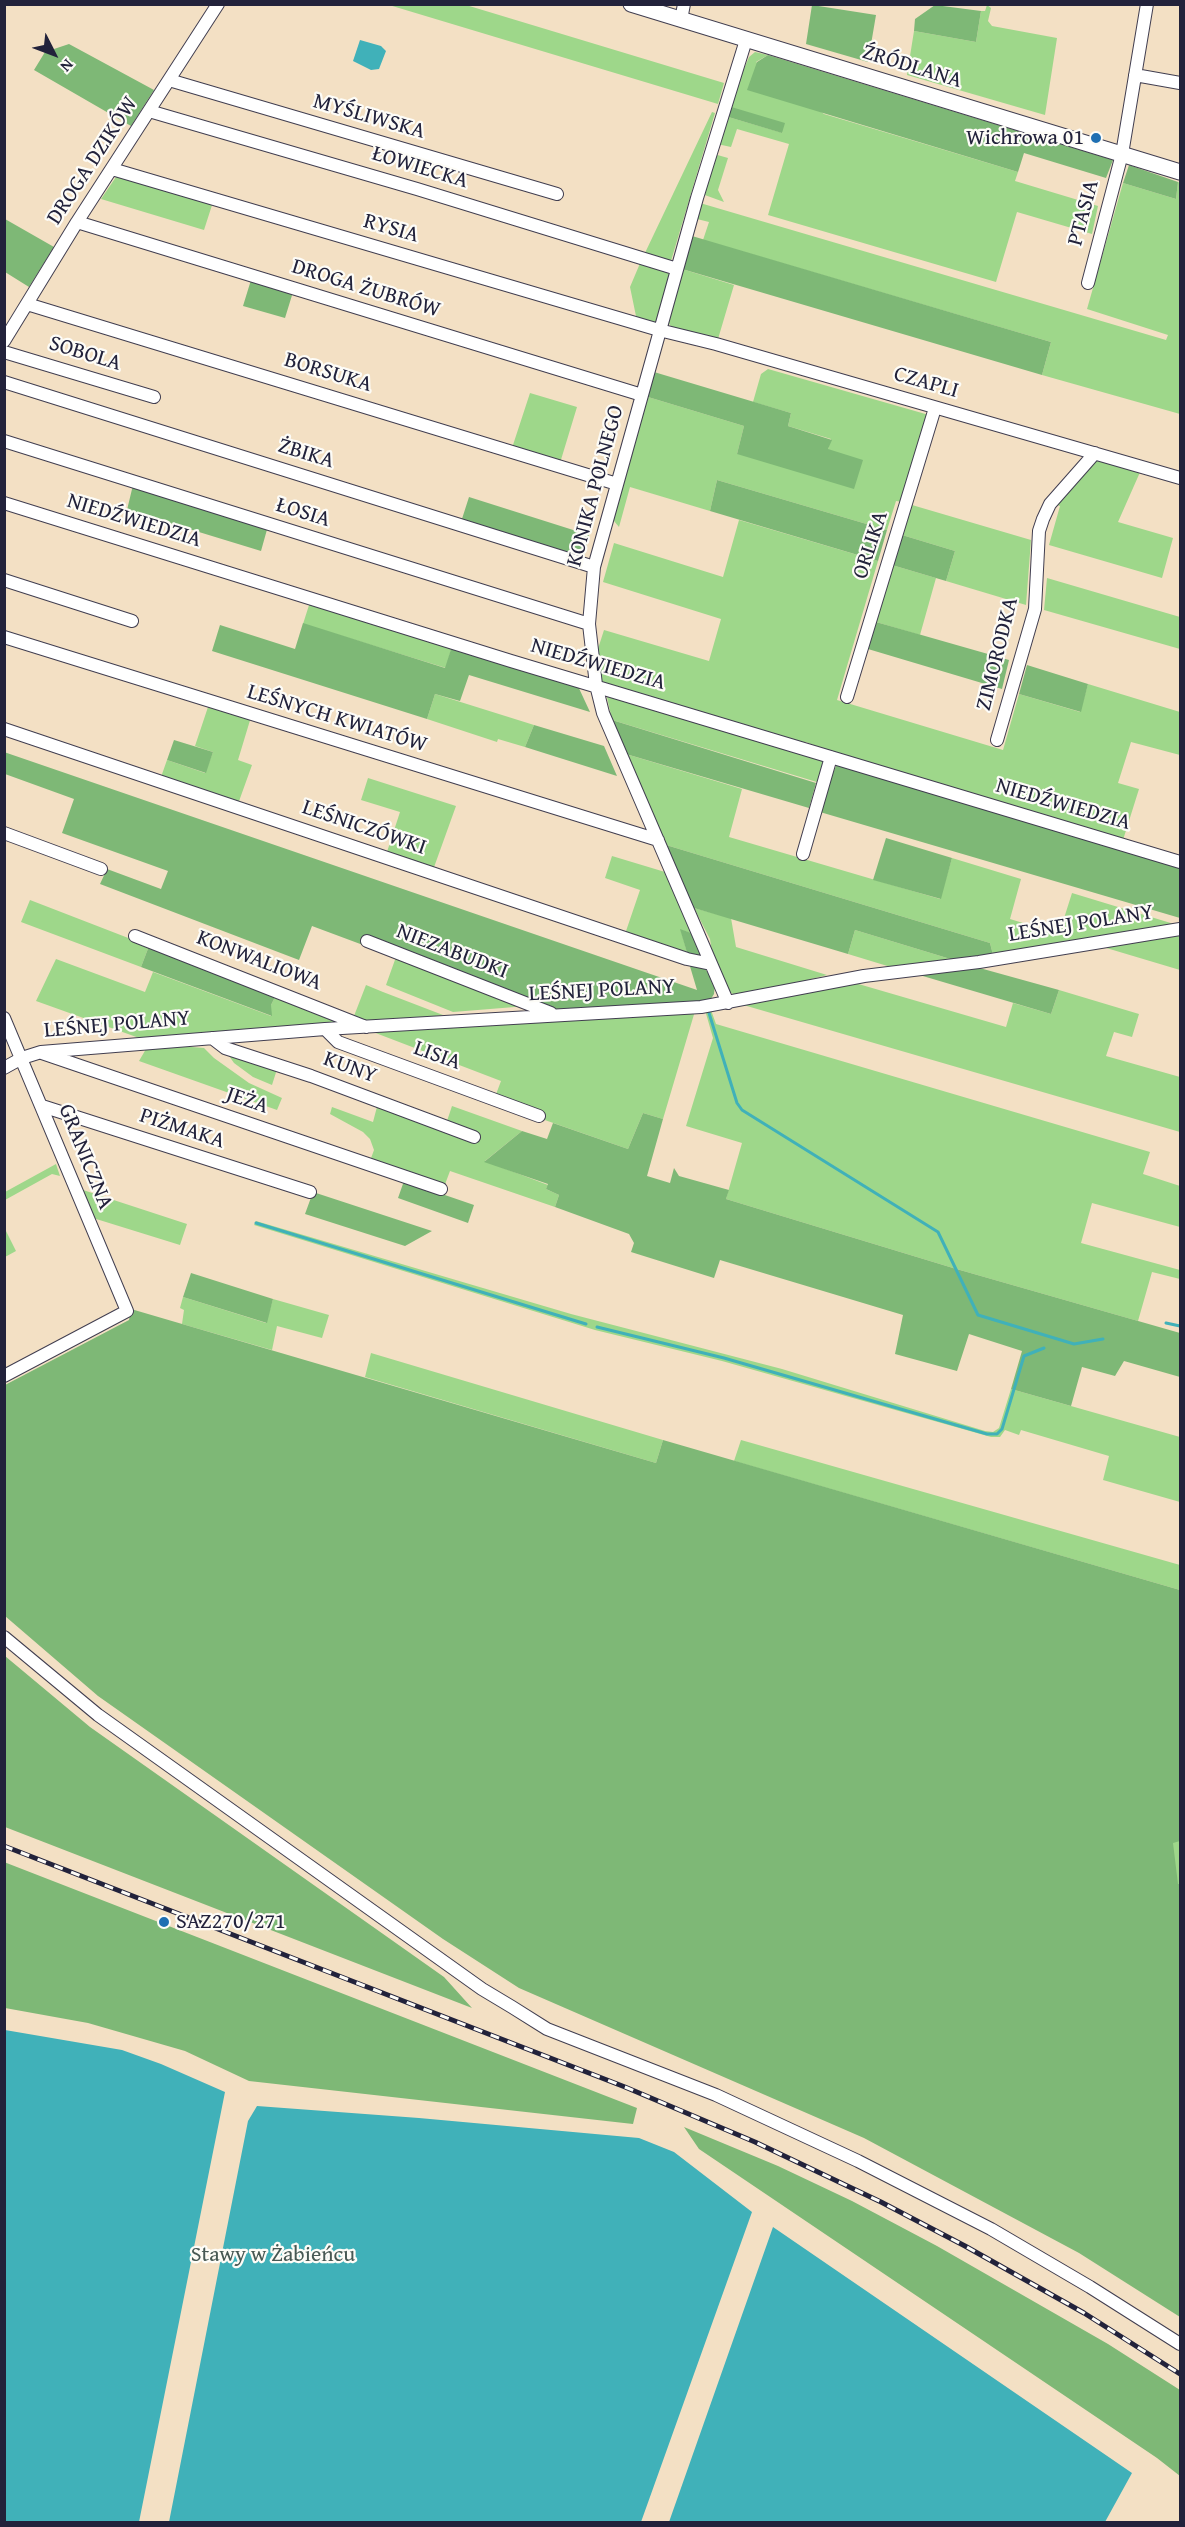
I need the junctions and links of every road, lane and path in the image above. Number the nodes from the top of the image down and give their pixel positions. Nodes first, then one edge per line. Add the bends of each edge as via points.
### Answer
1 (218, 4) edge
2 (630, 4) edge
3 (684, 4) edge
4 (1147, 4) edge
5 (681, 20) junction
6 (746, 40) junction
7 (1135, 75) junction
8 (169, 80) junction
9 (1180, 83) edge
10 (149, 111) junction
11 (1122, 154) junction
12 (111, 169) junction
13 (1180, 172) edge
14 (557, 194) dead end
15 (77, 222) junction
16 (677, 269) junction
17 (1088, 283) dead end
18 (27, 304) junction
19 (659, 330) junction
20 (4, 341) edge
21 (4, 352) edge
22 (4, 382) edge
23 (642, 395) junction
24 (154, 397) dead end
25 (935, 408) junction
26 (4, 441) edge
27 (1095, 453) junction
28 (1180, 478) edge
29 (617, 484) junction
30 (4, 503) edge
31 (594, 567) junction
32 (4, 580) edge
33 (132, 621) dead end
34 (589, 624) junction
35 (4, 637) edge
36 (596, 685) junction
37 (847, 696) dead end
38 (4, 729) edge
39 (997, 740) dead end
40 (831, 757) junction
41 (4, 833) edge
42 (658, 840) junction
43 (803, 854) dead end
44 (1180, 862) edge
45 (101, 869) dead end
46 (1180, 929) edge
47 (135, 936) dead end
48 (367, 941) dead end
49 (711, 964) junction
50 (728, 1003) junction
51 (555, 1014) junction
52 (4, 1018) edge
53 (367, 1028) junction
54 (325, 1029) junction
55 (212, 1038) junction
56 (41, 1052) junction
57 (22, 1058) junction
58 (4, 1068) edge
59 (42, 1106) junction
60 (539, 1116) dead end
61 (474, 1137) dead end
62 (441, 1189) dead end
63 (310, 1192) dead end
64 (4, 1376) edge
65 (4, 1637) edge
66 (1180, 2344) edge

1 - 8 street, DROGA DZIKÓW
2 - 5 main road, ŹRÓDLANA
3 - 5 street
4 - 7 street, PTASIA
5 - 6 main road, ŹRÓDLANA
6 - 11 main road, ŹRÓDLANA
6 - 16 street, KONIKA POLNEGO
7 - 9 street
7 - 11 street, PTASIA
8 - 10 street, DROGA DZIKÓW
8 - 14 street, MYŚLIWSKA
10 - 12 street, DROGA DZIKÓW
10 - 16 street, ŁOWIECKA
11 - 13 main road, ŹRÓDLANA
11 - 17 street, PTASIA
12 - 15 street, DROGA DZIKÓW
12 - 19 street, RYSIA
15 - 18 street, DROGA DZIKÓW
15 - 23 street, DROGA ŻUBRÓW
16 - 19 street, KONIKA POLNEGO
18 - 20 street, DROGA DZIKÓW
18 - 29 street, BORSUKA
19 - 23 street, KONIKA POLNEGO
19 - 25 street, CZAPLI
21 - 24 street, SOBOLA
22 - 31 street, ŻBIKA
23 - 29 street, KONIKA POLNEGO
25 - 27 street, CZAPLI
25 - 37 street, ORLIKA
26 - 34 street, ŁOSIA
27 - 28 street, CZAPLI
27 - 39 street, ZIMORODKA via 1050,504 1043,519 1035,609
29 - 31 street, KONIKA POLNEGO
30 - 36 street, NIEDŹWIEDZIA
31 - 34 street, KONIKA POLNEGO
32 - 33 street
34 - 36 street, KONIKA POLNEGO
35 - 42 street, LEŚNYCH KWIATÓW
36 - 40 street, NIEDŹWIEDZIA
36 - 42 street, KONIKA POLNEGO via 603,713
38 - 49 street, LEŚNICZÓWKI
40 - 43 street
40 - 44 street, NIEDŹWIEDZIA
41 - 45 street
42 - 49 street, KONIKA POLNEGO
46 - 50 street, LEŚNEJ POLANY via 802,986
47 - 53 street, KONWALIOWA
48 - 51 street, NIEZABUDKI
49 - 50 street, KONIKA POLNEGO
50 - 51 street, LEŚNEJ POLANY
51 - 53 street, LEŚNEJ POLANY
52 - 57 street, GRANICZNA
53 - 54 street, LEŚNEJ POLANY
54 - 55 street, LEŚNEJ POLANY
54 - 60 street, LISIA via 338,1042
55 - 56 street, LEŚNEJ POLANY
55 - 61 street, KUNY via 225,1047
56 - 57 street, LEŚNEJ POLANY
56 - 62 street, JEŻA
57 - 58 street, LEŚNEJ POLANY
57 - 59 street, GRANICZNA
59 - 63 street, PIŻMAKA
59 - 64 street, GRANICZNA via 127,1311
65 - 66 street via 98,1715 482,1989 547,2029 716,2095 858,2161 991,2229

